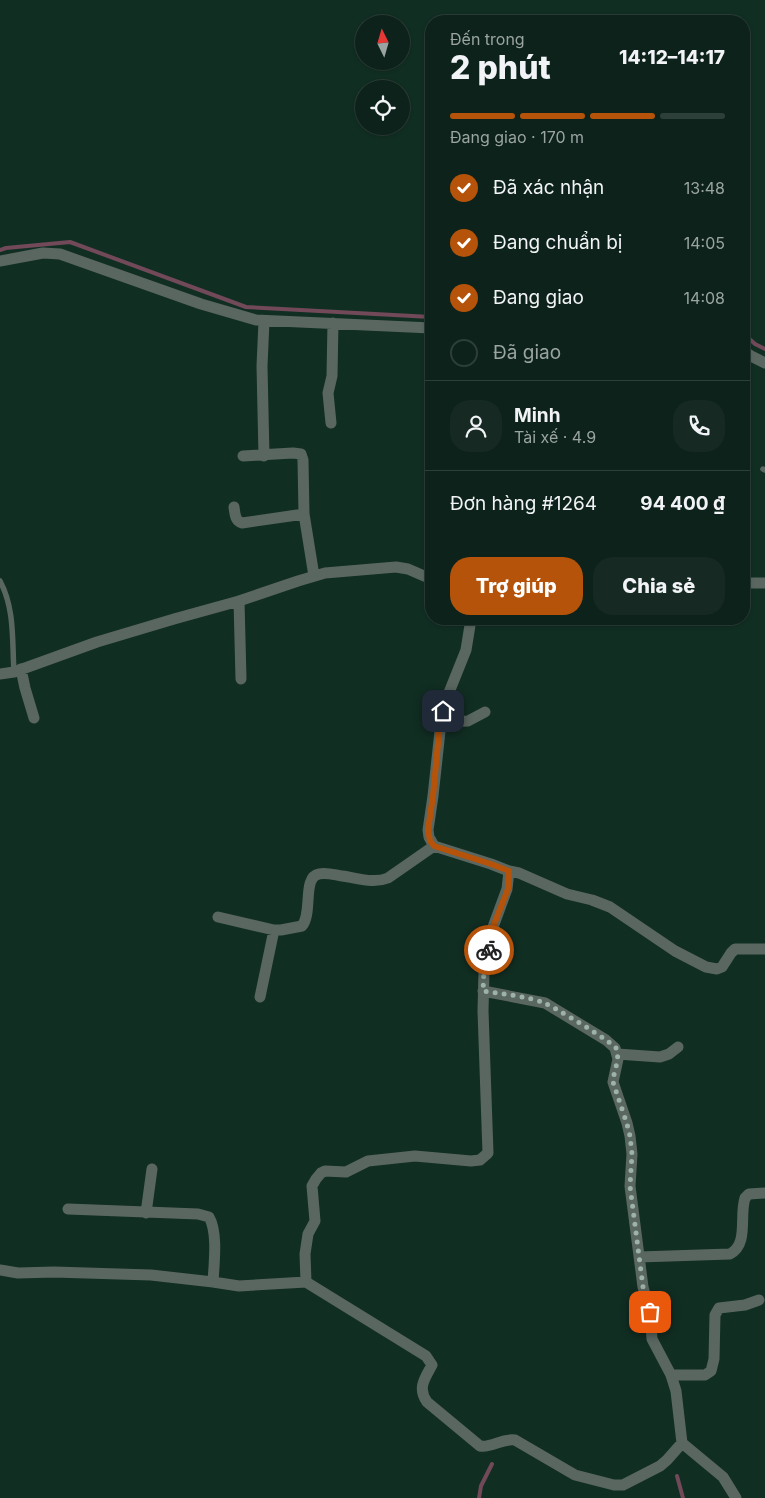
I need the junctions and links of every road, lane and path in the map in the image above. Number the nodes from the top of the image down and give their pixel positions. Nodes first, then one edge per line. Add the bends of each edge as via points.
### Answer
1 (0, 261) edge
2 (264, 320) junction
3 (332, 323) junction
4 (425, 328) edge
5 (750, 355) edge
6 (765, 363) edge
7 (331, 424) dead end
8 (243, 456) dead end
9 (264, 456) junction
10 (234, 507) dead end
11 (304, 514) junction
12 (314, 576) junction
13 (425, 576) edge
14 (0, 581) edge
15 (765, 582) edge
16 (750, 583) edge
17 (239, 601) junction
18 (470, 625) edge
19 (17, 671) junction
20 (0, 674) edge
21 (240, 679) dead end
22 (485, 712) dead end
23 (34, 718) dead end
24 (440, 722) junction
25 (434, 846) junction
26 (509, 871) junction
27 (218, 917) dead end
28 (274, 930) junction
29 (765, 949) edge
30 (483, 991) junction
31 (260, 996) dead end
32 (678, 1047) dead end
33 (617, 1054) junction
34 (152, 1169) dead end
35 (765, 1193) edge
36 (68, 1209) dead end
37 (146, 1213) junction
38 (639, 1257) junction
39 (0, 1270) edge
40 (214, 1282) junction
41 (306, 1282) junction
42 (759, 1300) dead end
43 (671, 1375) junction
44 (682, 1442) junction
45 (736, 1498) edge

1 - 2 street via 60,254 201,304
2 - 3 street
2 - 9 street
3 - 4 street
3 - 7 street via 332,376 328,393
5 - 6 street
8 - 9 street
9 - 11 street via 301,454
10 - 11 street via 236,519 242,523
11 - 12 street
12 - 13 street via 396,566
12 - 17 street
14 - 19 lane via 11,612
15 - 16 street
17 - 19 street via 97,642
17 - 21 street
18 - 24 street via 466,650
19 - 20 street
19 - 23 street
22 - 24 street via 468,721
24 - 25 street via 428,830
25 - 26 street
25 - 28 street via 382,880 317,874 310,884 305,923
26 - 29 street via 610,907 675,951 706,967 722,967 736,950
26 - 30 street via 508,889 493,927
27 - 28 street
28 - 31 street
30 - 33 street via 545,1003 606,1040 616,1048
30 - 41 street via 488,1153 480,1160 415,1156 368,1162 346,1172 321,1173 312,1186 315,1221 308,1234 305,1254
32 - 33 street via 660,1057
33 - 38 street via 613,1082 630,1136 630,1186
34 - 37 street
35 - 38 street via 749,1194 744,1198 741,1242 730,1254
36 - 37 street
37 - 40 street via 208,1217 214,1241
38 - 43 street via 652,1339
39 - 40 street via 151,1275
40 - 41 street via 239,1286
41 - 44 street via 426,1356 432,1365 421,1387 423,1397 480,1446 515,1440 575,1475 614,1485 623,1484 660,1466
42 - 43 street via 745,1306 719,1308 715,1315 711,1371 705,1375
43 - 44 street
44 - 45 street via 723,1476

